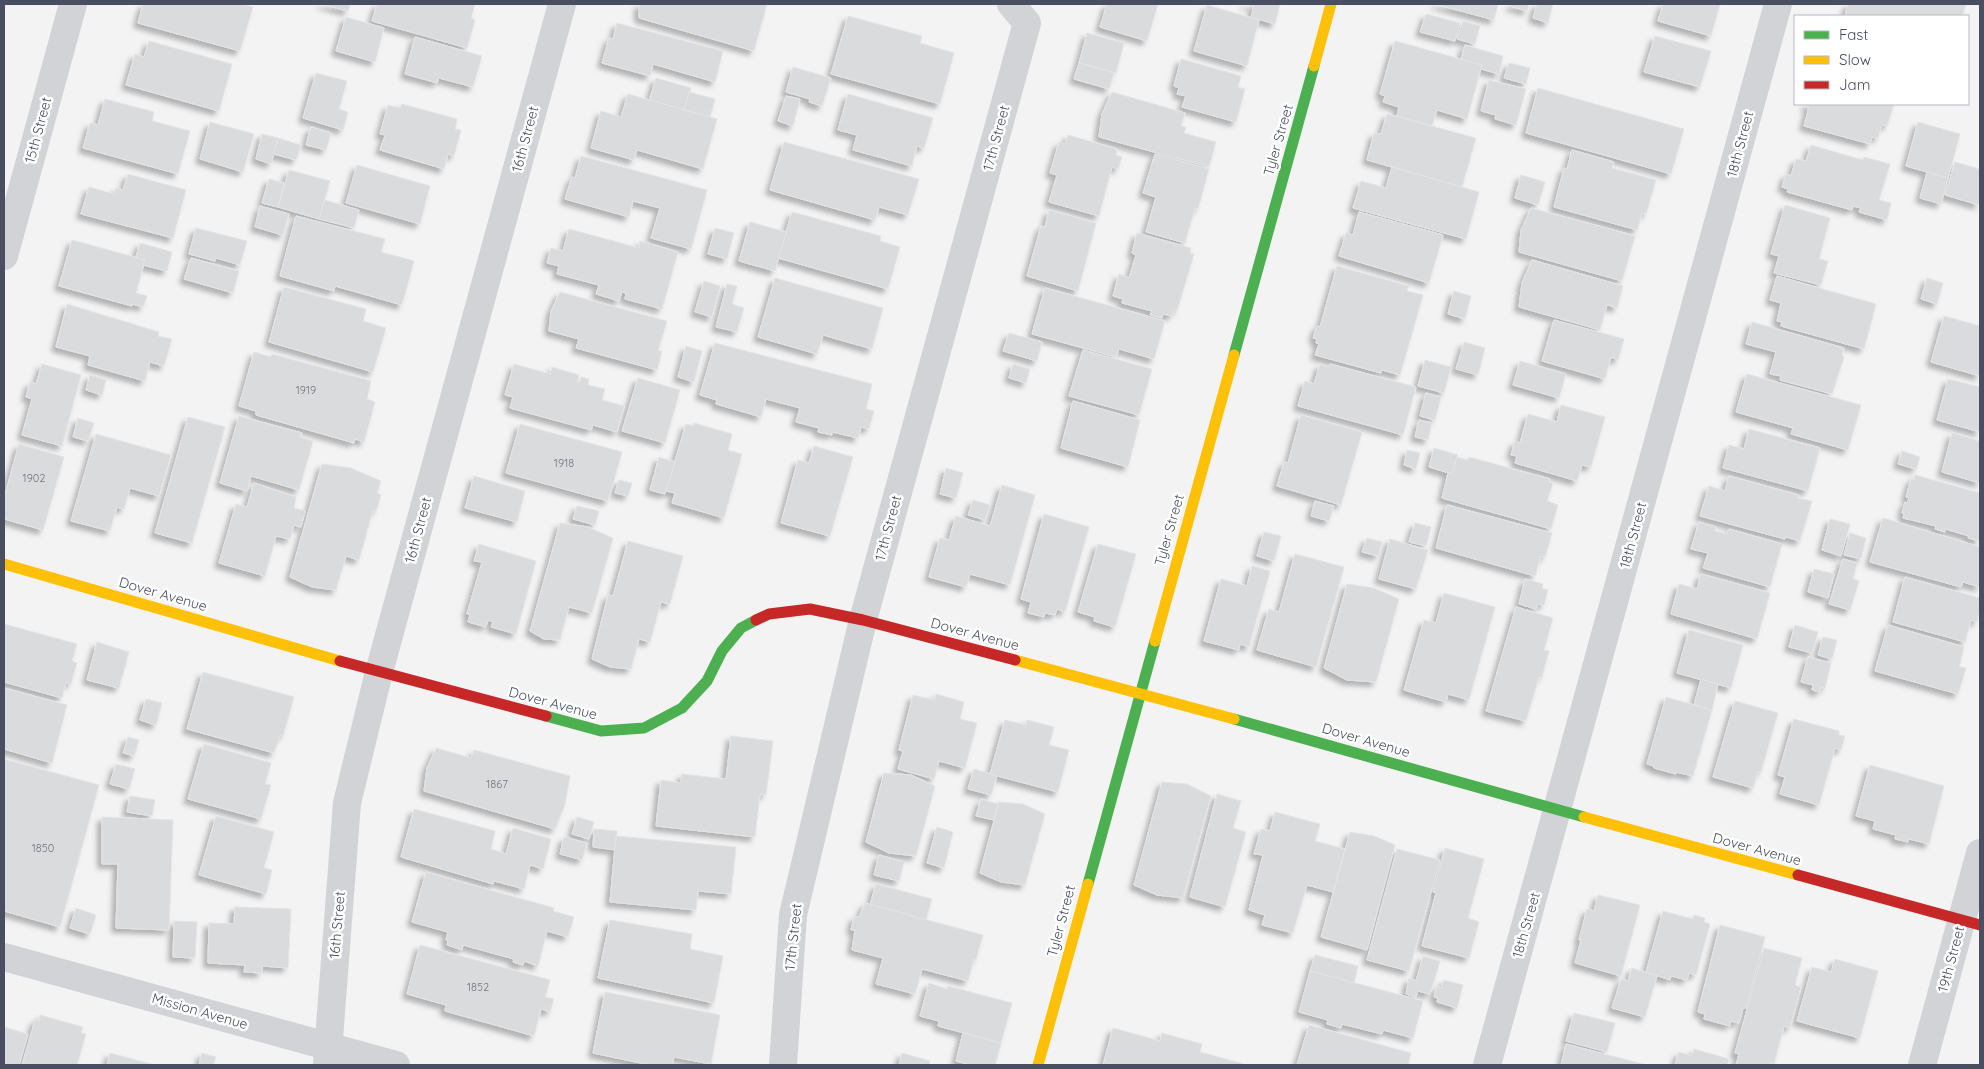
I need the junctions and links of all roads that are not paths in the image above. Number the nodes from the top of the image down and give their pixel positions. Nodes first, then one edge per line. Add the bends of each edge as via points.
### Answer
1 (73, 4) edge
2 (562, 4) edge
3 (1011, 4) edge
4 (1331, 4) edge
5 (1778, 4) edge
6 (4, 256) edge
7 (4, 564) edge
8 (863, 620) junction
9 (379, 672) junction
10 (1140, 692) junction
11 (1558, 810) junction
12 (1980, 853) edge
13 (1971, 923) edge
14 (4, 957) edge
15 (327, 1056) edge
16 (396, 1065) edge
17 (783, 1065) edge
18 (1038, 1065) edge
19 (1487, 1065) edge
20 (1922, 1065) edge

1 - 6 street, 15th Street
2 - 9 street, 16th Street
3 - 8 street, 17th Street via 1027,23
4 - 10 street, Tyler Street
5 - 11 street, 18th Street
7 - 9 street, Dover Avenue
8 - 9 street, Dover Avenue via 810,609 769,614 741,628 722,651 707,681 682,708 644,728 600,731
8 - 10 street, Dover Avenue
8 - 17 street, 17th Street via 793,915
9 - 15 street, 16th Street via 347,803
10 - 11 street, Dover Avenue
10 - 18 street, Tyler Street
11 - 13 street, Dover Avenue
11 - 19 street, 18th Street
12 - 13 street, 19th Street
13 - 20 street, 19th Street
14 - 15 street, Mission Avenue
15 - 16 street, Mission Avenue

